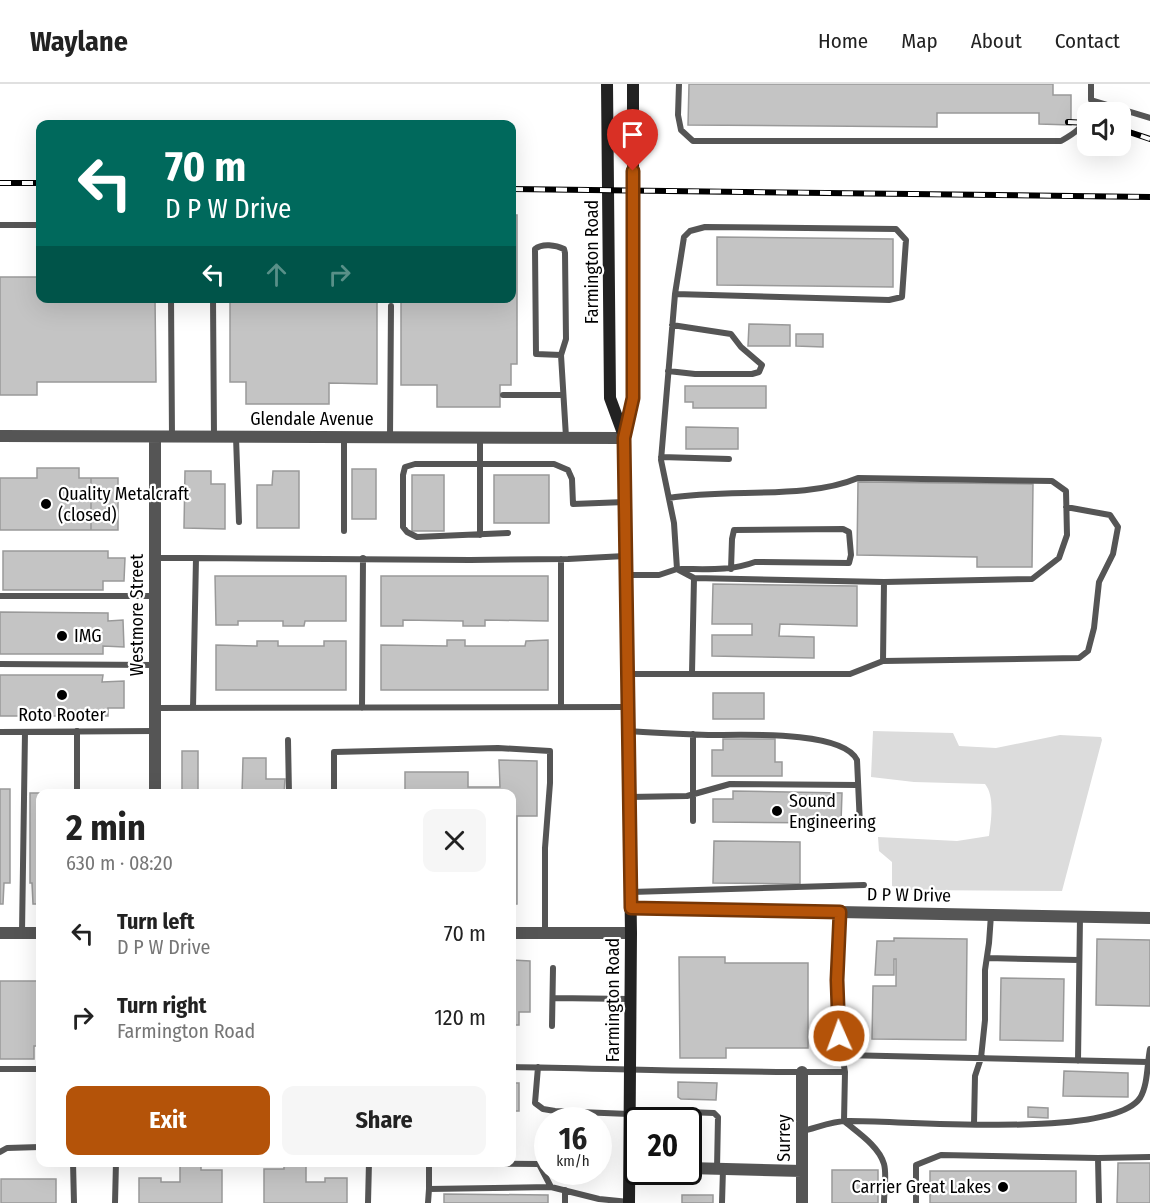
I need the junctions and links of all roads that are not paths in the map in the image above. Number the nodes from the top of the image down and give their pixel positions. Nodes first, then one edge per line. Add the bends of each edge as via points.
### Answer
1 (608, 84) edge
2 (633, 84) edge
3 (679, 84) edge
4 (1091, 84) edge
5 (1091, 100) joint
6 (1150, 118) edge
7 (1077, 132) edge
8 (0, 225) edge
9 (36, 225) edge
10 (675, 294) junction
11 (171, 303) edge
12 (213, 303) edge
13 (391, 306) dead end
14 (672, 325) junction
15 (561, 355) junction
16 (668, 371) junction
17 (503, 394) dead end
18 (563, 395) junction
19 (0, 436) edge
20 (155, 437) junction
21 (172, 437) junction
22 (214, 437) junction
23 (236, 437) junction
24 (344, 437) junction
25 (390, 437) junction
26 (480, 437) junction
27 (566, 437) junction
28 (624, 438) junction
29 (661, 457) junction
30 (729, 459) dead end
31 (479, 464) junction
32 (669, 498) junction
33 (625, 502) junction
34 (1066, 507) junction
35 (239, 522) dead end
36 (344, 531) dead end
37 (508, 533) dead end
38 (480, 535) junction
39 (625, 556) junction
40 (155, 558) junction
41 (196, 558) junction
42 (363, 558) junction
43 (561, 559) junction
44 (677, 569) junction
45 (731, 569) junction
46 (626, 574) junction
47 (694, 578) junction
48 (884, 582) junction
49 (0, 596) edge
50 (155, 596) junction
51 (883, 661) junction
52 (0, 663) edge
53 (155, 665) junction
54 (692, 673) junction
55 (627, 674) junction
56 (561, 707) junction
57 (628, 707) junction
58 (154, 708) junction
59 (193, 708) junction
60 (362, 708) junction
61 (628, 730) junction
62 (77, 731) junction
63 (155, 731) junction
64 (0, 732) edge
65 (25, 732) junction
66 (693, 734) junction
67 (288, 740) dead end
68 (858, 785) junction
69 (77, 789) edge
70 (155, 789) edge
71 (289, 789) edge
72 (334, 789) edge
73 (693, 795) junction
74 (629, 797) junction
75 (693, 821) dead end
76 (860, 825) dead end
77 (864, 885) dead end
78 (631, 892) junction
79 (631, 908) junction
80 (840, 912) junction
81 (991, 915) junction
82 (1080, 917) junction
83 (1150, 918) edge
84 (0, 933) edge
85 (22, 933) junction
86 (36, 933) edge
87 (516, 933) edge
88 (545, 933) junction
89 (631, 933) junction
90 (987, 958) junction
91 (1079, 960) junction
92 (554, 968) dead end
93 (553, 998) junction
94 (631, 999) junction
95 (552, 1026) dead end
96 (1150, 1049) edge
97 (842, 1055) junction
98 (981, 1058) junction
99 (1078, 1061) junction
100 (1148, 1062) junction
101 (516, 1067) edge
102 (538, 1067) junction
103 (0, 1069) edge
104 (36, 1069) edge
105 (630, 1069) junction
106 (802, 1072) junction
107 (845, 1072) junction
108 (629, 1107) edge
109 (624, 1112) edge
110 (702, 1113) edge
111 (844, 1121) junction
112 (974, 1124) junction
113 (802, 1131) junction
114 (36, 1147) edge
115 (0, 1152) edge
116 (1150, 1156) edge
117 (1098, 1158) junction
118 (516, 1164) edge
119 (73, 1167) edge
120 (116, 1167) edge
121 (369, 1167) edge
122 (429, 1167) edge
123 (702, 1168) edge
124 (720, 1169) junction
125 (802, 1171) junction
126 (631, 1185) edge
127 (551, 1187) junction
128 (429, 1189) junction
129 (565, 1190) junction
130 (74, 1203) edge
131 (115, 1203) edge
132 (368, 1203) edge
133 (428, 1203) edge
134 (565, 1203) edge
135 (629, 1203) edge
136 (722, 1203) edge
137 (802, 1203) edge
138 (884, 1203) edge
139 (916, 1203) edge
140 (1099, 1203) edge

1 - 28 main road, Farmington Road via 610,398
2 - 28 main road, Farmington Road via 633,398
3 - 7 lane via 681,130 693,141 1061,141
4 - 5 lane
5 - 6 lane
8 - 9 lane
10 - 10 lane via 684,237 696,228 896,229 906,240 902,297
10 - 14 lane
11 - 21 lane
12 - 22 lane
13 - 25 lane
14 - 16 lane
14 - 16 lane via 731,334 762,365 759,372 752,374
15 - 15 lane via 566,339 565,253 559,246 540,245 536,249 536,354
15 - 18 lane
16 - 29 lane
17 - 18 lane
18 - 27 lane
19 - 20 street, Glendale Avenue
20 - 21 street, Glendale Avenue
20 - 40 street, Westmore Street
21 - 22 street, Glendale Avenue
22 - 23 street, Glendale Avenue
23 - 24 street, Glendale Avenue
23 - 35 lane
24 - 25 street, Glendale Avenue
24 - 36 lane
25 - 26 street, Glendale Avenue
26 - 27 street, Glendale Avenue
26 - 31 lane
27 - 28 street, Glendale Avenue
28 - 33 main road, Farmington Road
29 - 30 lane
29 - 32 lane
31 - 33 lane via 554,464 568,470 573,504
31 - 38 lane
31 - 38 lane via 405,467 403,527 417,537
32 - 34 lane via 800,490 858,478 1040,480 1052,481 1066,491
32 - 44 lane
33 - 39 main road, Farmington Road
34 - 48 lane via 1067,535 1059,558 1032,579
34 - 51 lane via 1110,515 1118,526 1113,554 1099,582 1088,651 1079,658
37 - 38 lane
39 - 43 lane
39 - 46 main road, Farmington Road
40 - 41 lane
40 - 50 street, Westmore Street
41 - 42 lane
41 - 59 lane
42 - 43 lane
42 - 60 lane
43 - 56 lane
44 - 45 lane
44 - 46 lane via 659,575
44 - 47 lane
45 - 45 lane via 755,562 849,563 849,532 734,530
46 - 55 main road, Farmington Road
47 - 48 lane
47 - 54 lane
48 - 51 lane
49 - 50 lane
50 - 53 street, Westmore Street
51 - 54 lane via 850,674
52 - 53 lane
53 - 58 street, Westmore Street
54 - 55 lane
55 - 57 main road, Farmington Road
56 - 57 lane
56 - 60 lane
57 - 61 main road, Farmington Road
58 - 59 lane
58 - 63 street, Westmore Street
59 - 60 lane
61 - 66 lane
61 - 74 main road, Farmington Road
62 - 63 lane
62 - 65 lane
62 - 69 lane
63 - 70 street, Westmore Street
64 - 65 lane
65 - 85 lane
66 - 68 lane via 797,736 837,744 854,753
66 - 73 lane
67 - 71 lane
68 - 73 lane via 730,784
68 - 76 lane
72 - 88 lane via 334,752 498,748 550,751 544,848
73 - 74 lane
73 - 75 lane
74 - 78 main road, Farmington Road
77 - 78 lane
78 - 79 main road, Farmington Road
79 - 80 street, D P W Drive
79 - 89 main road, Farmington Road
80 - 81 street, D P W Drive
80 - 97 lane via 837,980
81 - 82 street, D P W Drive
81 - 90 lane
82 - 83 street, D P W Drive
82 - 91 lane
84 - 85 street
85 - 86 street
87 - 88 street
88 - 89 street
89 - 94 main road, Farmington Road
90 - 91 lane
90 - 98 lane
91 - 99 lane
92 - 93 lane
93 - 94 lane
93 - 95 lane
94 - 105 main road, Farmington Road
96 - 100 lane
97 - 98 lane
97 - 107 lane
98 - 99 lane
98 - 112 lane via 975,1076
99 - 100 lane
100 - 112 lane via 1140,1098 1125,1111 1082,1121
101 - 102 lane
102 - 105 lane
102 - 109 lane via 535,1102 543,1109
103 - 104 lane
105 - 106 lane
105 - 108 main road, Farmington Road
106 - 107 lane
106 - 113 street, Surrey
107 - 111 lane
110 - 124 lane via 718,1117
111 - 112 lane
111 - 113 lane
111 - 138 lane via 868,1142 884,1164
113 - 125 street, Surrey
114 - 115 lane via 7,1148
116 - 117 lane
117 - 139 lane via 941,1155 916,1165
117 - 140 lane
118 - 127 lane via 538,1164
119 - 130 lane
120 - 131 lane
121 - 132 lane
122 - 128 lane
123 - 124 street
124 - 125 street
124 - 136 lane
125 - 137 street, Surrey
126 - 135 main road, Farmington Road
127 - 128 lane
127 - 129 lane
128 - 133 lane
129 - 134 lane
129 - 135 lane

